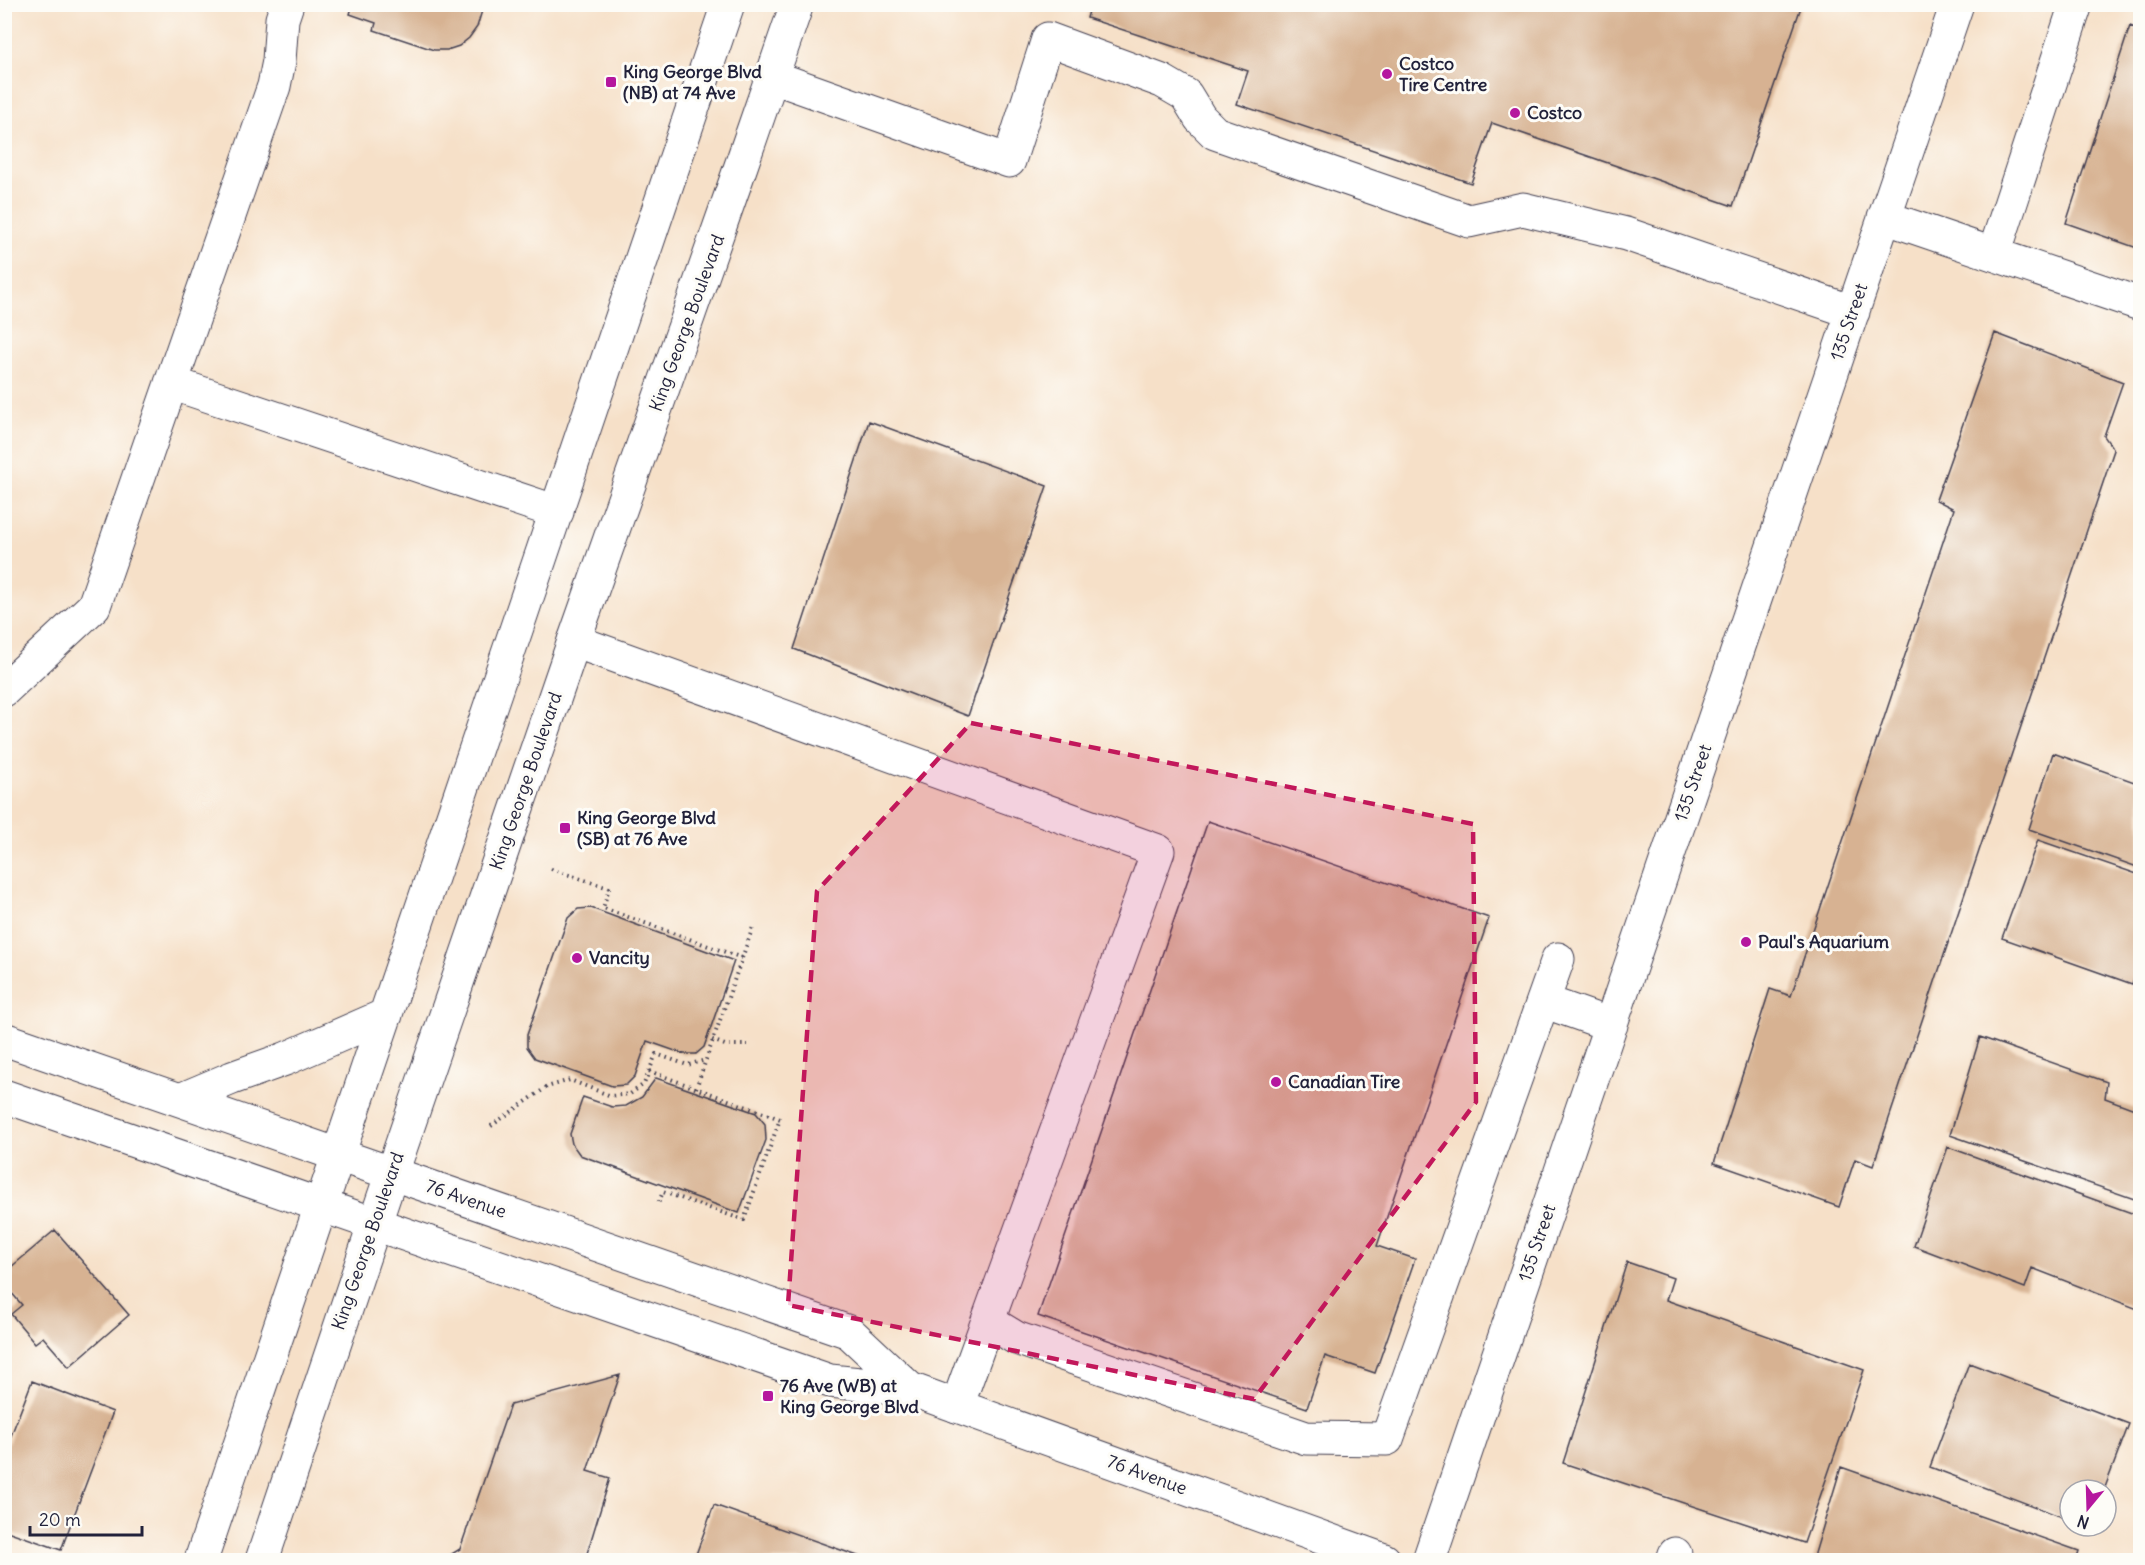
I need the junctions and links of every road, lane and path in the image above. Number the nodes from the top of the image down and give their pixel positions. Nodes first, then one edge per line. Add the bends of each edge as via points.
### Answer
1 (287, 4) edge
2 (728, 4) edge
3 (797, 4) edge
4 (1957, 4) edge
5 (2076, 4) edge
6 (772, 77) junction
7 (1884, 217) junction
8 (1994, 254) junction
9 (2140, 304) edge
10 (1853, 312) junction
11 (171, 384) junction
12 (557, 512) junction
13 (574, 641) junction
14 (4, 690) edge
15 (550, 869) dead end
16 (753, 927) dead end
17 (742, 958) junction
18 (1558, 959) dead end
19 (1543, 1001) junction
20 (386, 1015) junction
21 (1611, 1025) junction
22 (4, 1039) edge
23 (712, 1041) junction
24 (748, 1045) dead end
25 (706, 1060) junction
26 (649, 1071) junction
27 (696, 1088) junction
28 (4, 1096) edge
29 (180, 1100) junction
30 (491, 1126) dead end
31 (339, 1155) junction
32 (391, 1173) junction
33 (322, 1206) junction
34 (657, 1206) dead end
35 (374, 1223) junction
36 (988, 1322) junction
37 (910, 1389) junction
38 (957, 1406) junction
39 (201, 1560) edge
40 (262, 1560) edge
41 (1384, 1560) edge
42 (1429, 1560) edge

1 - 11 main road via 274,86
2 - 12 main road
3 - 6 main road, King George Boulevard
4 - 7 main road, 135 Street
5 - 8 main road
6 - 10 main road via 1009,160 1048,39 1162,81 1186,95 1215,134 1469,221 1522,209 1626,234
6 - 13 main road, King George Boulevard
7 - 8 main road
7 - 10 main road, 135 Street
8 - 9 main road
10 - 21 main road, 135 Street
11 - 12 main road
11 - 14 main road via 94,606
12 - 20 main road
13 - 32 main road, King George Boulevard
13 - 36 main road via 1158,851
15 - 17 path via 609,888 603,908
16 - 17 path
17 - 23 path
18 - 19 main road
19 - 21 main road
19 - 36 main road via 1387,1438 1305,1437 1016,1338
20 - 29 main road
20 - 31 main road
21 - 42 main road, 135 Street
22 - 29 main road, 76 Avenue
23 - 24 path
23 - 25 path
25 - 26 path via 687,1065 656,1054
25 - 27 path
26 - 27 path
26 - 30 path via 644,1084 630,1094 611,1096 570,1080 547,1087
27 - 34 path via 780,1119 744,1220 663,1192
28 - 33 main road, 76 Avenue
29 - 31 main road, 76 Avenue
31 - 32 main road, 76 Avenue
31 - 33 main road
32 - 35 main road, King George Boulevard
32 - 37 main road, 76 Avenue via 849,1332
33 - 35 main road, 76 Avenue
33 - 39 main road
35 - 37 main road, 76 Avenue via 830,1381
35 - 40 main road, King George Boulevard
36 - 38 main road
37 - 38 main road, 76 Avenue
38 - 41 main road, 76 Avenue

